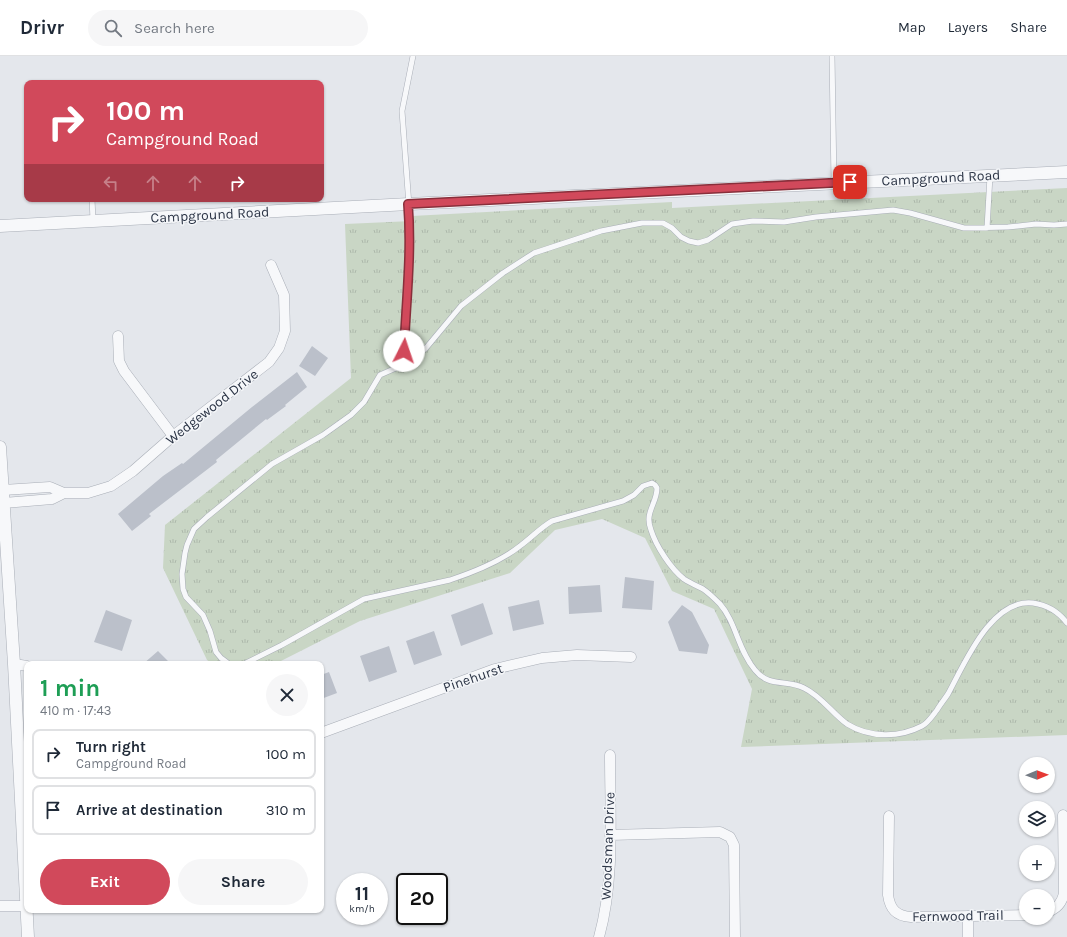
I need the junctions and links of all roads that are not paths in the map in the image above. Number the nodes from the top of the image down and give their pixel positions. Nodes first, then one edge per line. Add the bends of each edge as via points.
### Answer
1 (413, 56) edge
2 (832, 56) edge
3 (1067, 172) edge
4 (990, 175) junction
5 (834, 183) junction
6 (92, 202) edge
7 (408, 204) junction
8 (93, 221) junction
9 (1067, 224) edge
10 (0, 226) edge
11 (987, 228) junction
12 (271, 265) dead end
13 (118, 336) dead end
14 (404, 351) dead end
15 (173, 436) junction
16 (0, 447) edge
17 (3, 490) junction
18 (64, 493) junction
19 (4, 503) junction
20 (4, 574) edge
21 (1067, 623) edge
22 (631, 657) dead end
23 (224, 661) edge
24 (250, 661) edge
25 (14, 664) junction
26 (24, 666) edge
27 (324, 732) edge
28 (610, 755) dead end
29 (1063, 815) dead end
30 (889, 816) dead end
31 (610, 835) junction
32 (24, 866) edge
33 (0, 906) edge
34 (24, 906) edge
35 (1055, 908) edge
36 (26, 913) edge
37 (1019, 915) edge
38 (968, 916) junction
39 (28, 937) edge
40 (599, 937) edge
41 (735, 937) edge
42 (968, 937) edge

1 - 7 lane via 402,111
2 - 5 lane
3 - 4 street, Campground Road
4 - 5 street, Campground Road
4 - 11 lane
5 - 7 street, Campground Road
6 - 8 lane
7 - 8 street, Campground Road
7 - 14 lane via 409,273
8 - 10 street, Campground Road
9 - 11 lane
11 - 23 lane via 964,228 917,214 893,210 784,222 753,221 732,224 708,240 698,243 681,237 663,223 642,223 601,231 540,250 529,256 461,306 416,357 380,375 364,402 351,414 323,436 272,464 194,529 185,553 183,589 186,597 203,615 216,652
12 - 15 street, Wedgewood Drive via 284,295 285,331 280,348 269,362
13 - 15 street via 119,362
15 - 18 street, Wedgewood Drive via 110,486 88,493
16 - 17 street
17 - 18 street, Wedgewood Drive via 50,487
17 - 19 street
18 - 19 street, Wedgewood Drive via 52,499
19 - 20 street
20 - 25 street
21 - 24 lane via 1044,604 1028,602 1011,607 994,619 971,650 947,695 924,725 886,735 866,732 847,723 808,690 767,680 755,671 722,607 705,590 673,569 651,532 648,519 657,496 657,488 652,483 643,486 623,501 552,521 508,554 459,577 364,598
22 - 27 street, Pinehurst via 577,655 542,658 495,669
25 - 26 street
25 - 32 street
28 - 31 street, Woodsman Drive
29 - 35 street via 1064,894 1062,902
30 - 38 street, Fernwood Trail via 889,904 904,916
31 - 40 street, Woodsman Drive via 609,877
31 - 41 street via 720,832 730,837 734,845
33 - 34 street
36 - 39 street
37 - 38 street, Fernwood Trail
38 - 42 street

